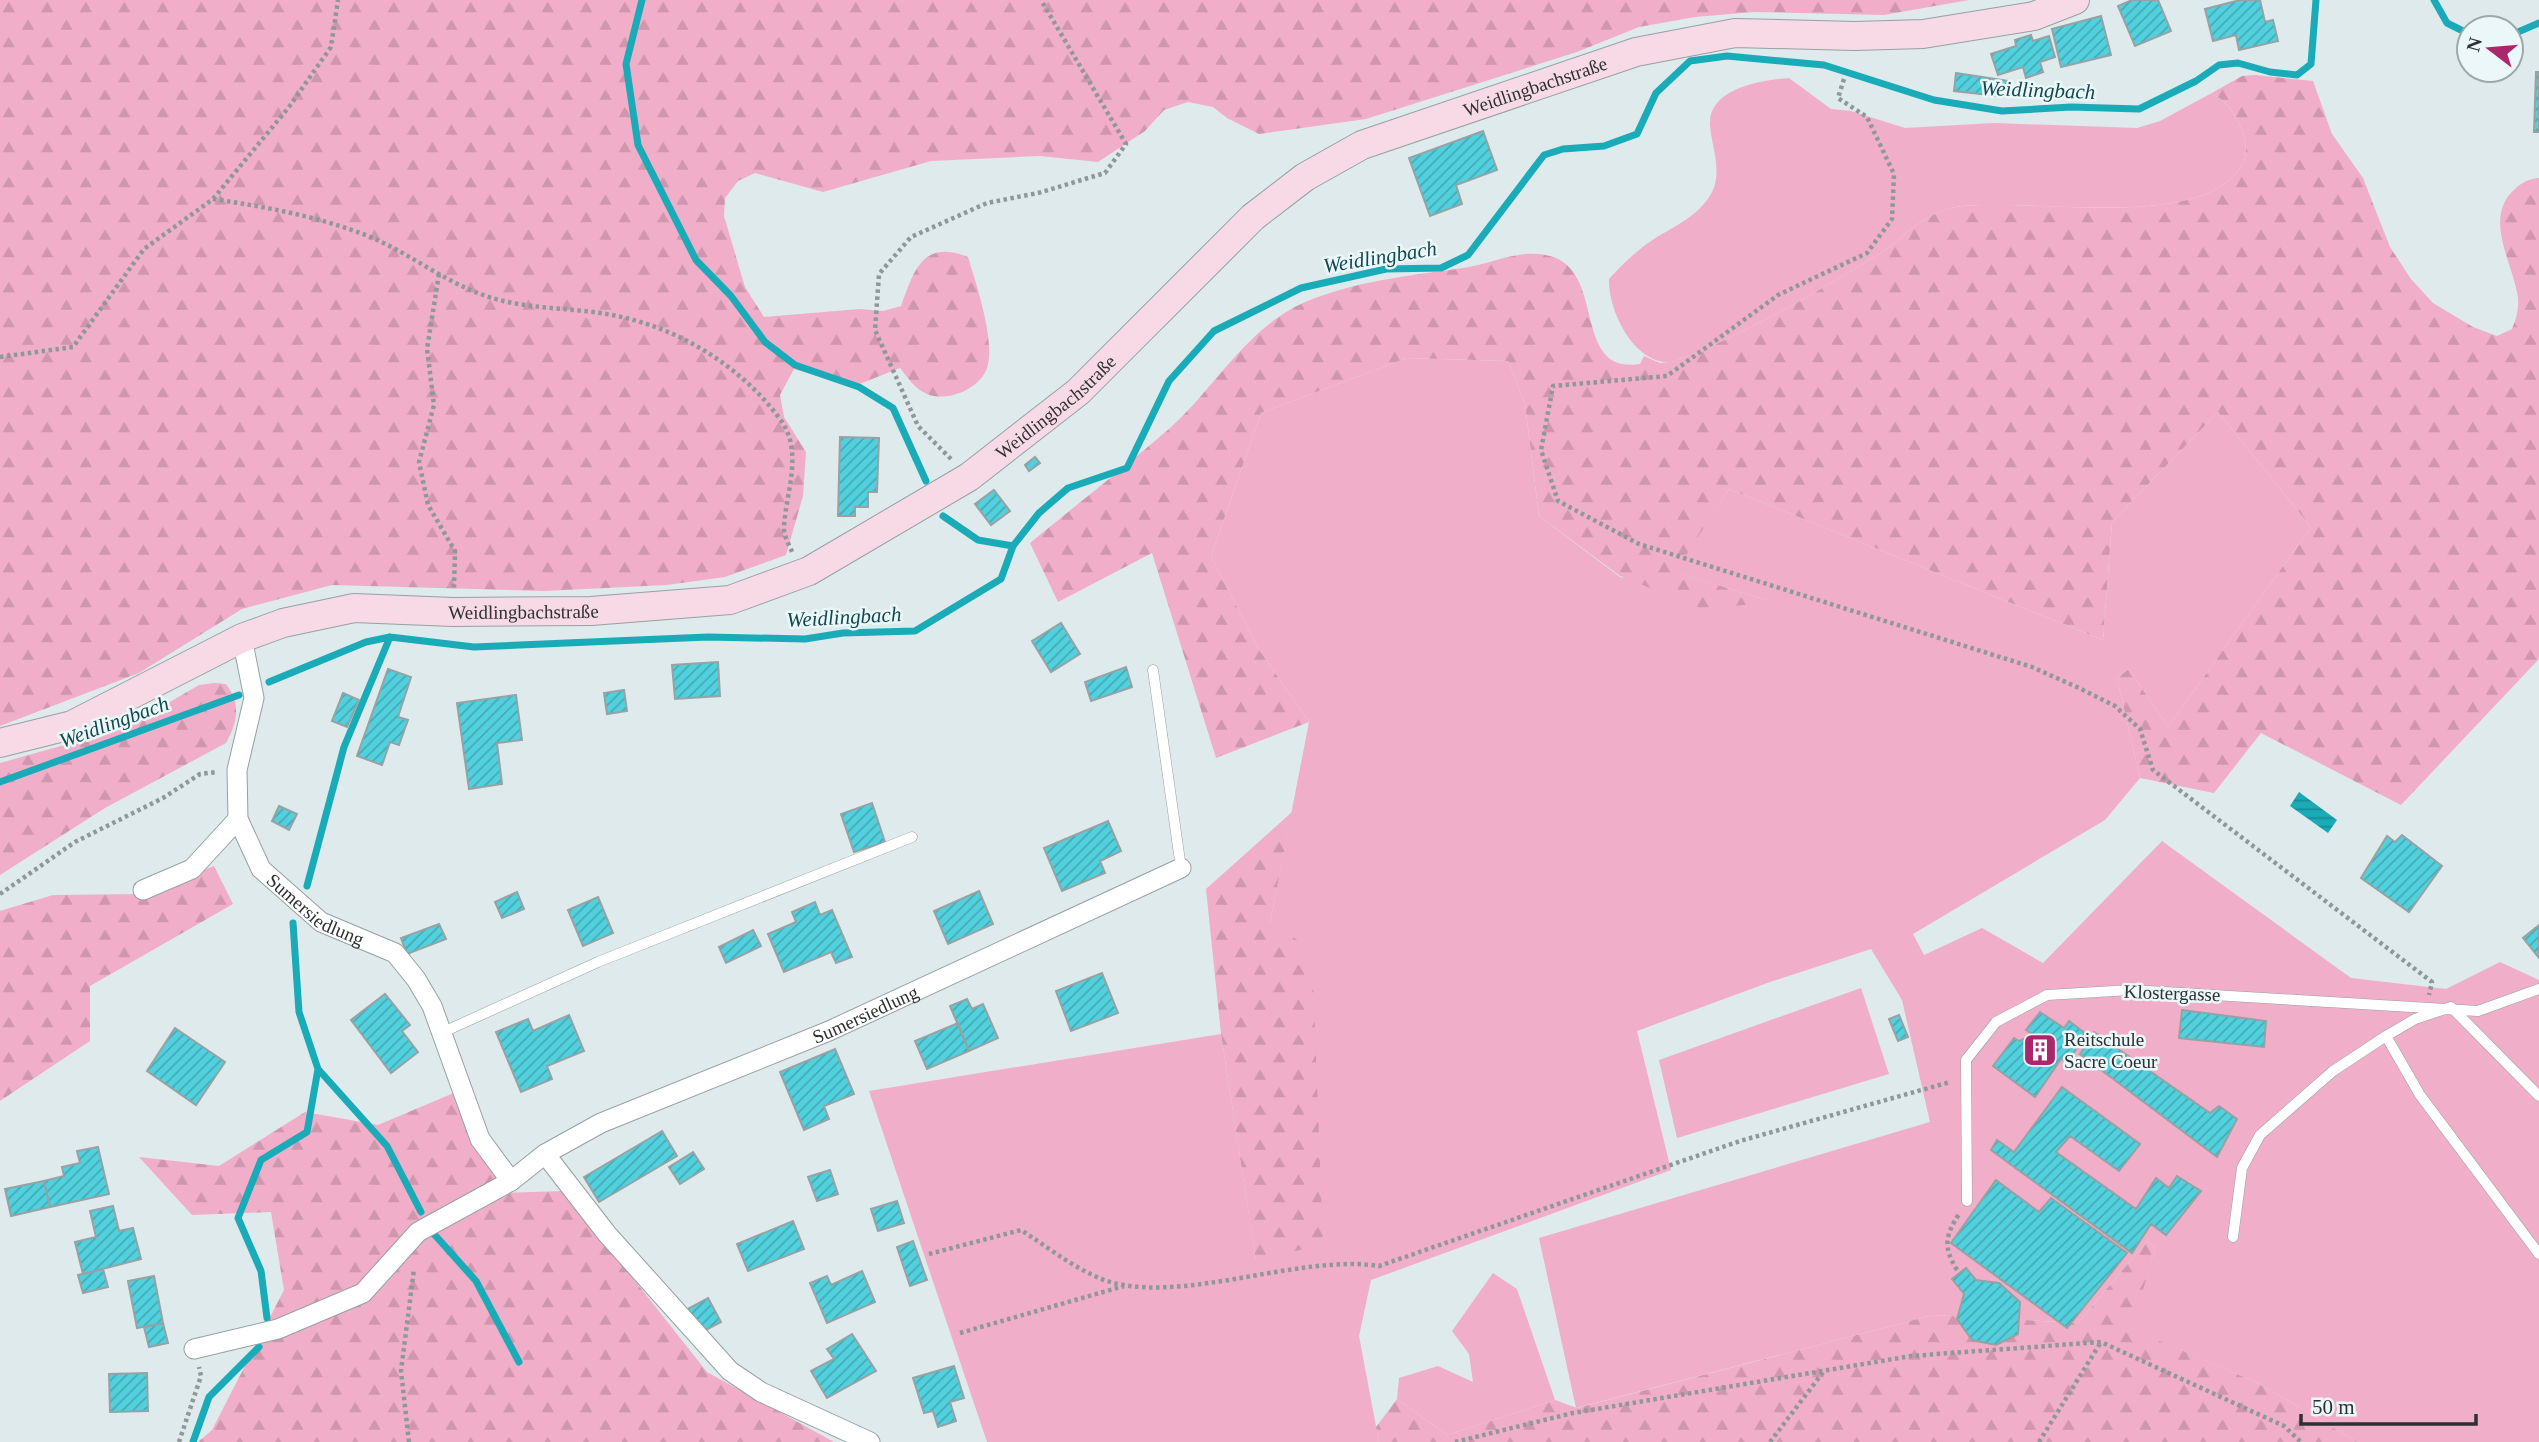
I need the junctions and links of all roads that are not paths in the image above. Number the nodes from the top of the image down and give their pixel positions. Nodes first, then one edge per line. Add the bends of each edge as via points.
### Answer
1 (2075, 0) edge
2 (242, 638) junction
3 (1153, 670) dead end
4 (0, 743) edge
5 (238, 819) junction
6 (912, 836) dead end
7 (1181, 868) joint
8 (143, 890) dead end
9 (2539, 989) edge
10 (2451, 1007) junction
11 (441, 1033) junction
12 (2386, 1036) junction
13 (2539, 1096) edge
14 (545, 1154) junction
15 (511, 1181) junction
16 (1967, 1201) road end
17 (2234, 1237) dead end
18 (2539, 1254) edge
19 (194, 1349) road end
20 (870, 1442) edge

1 - 2 main road, Weidlingbachstraße via 2034,16 1923,34 1735,33 1636,51 1362,145 1305,177 1253,217 1079,392 969,477 808,570 730,600 591,611 354,608 283,623
2 - 4 main road, Weidlingbachstraße via 72,725
2 - 5 street, Sumersiedlung via 254,698 237,770
3 - 7 lane
5 - 8 street via 192,869
5 - 11 street, Sumersiedlung via 261,869 321,922 395,953 421,988
6 - 11 lane via 598,962
7 - 14 street, Sumersiedlung via 829,1031 601,1123
9 - 10 lane, Klostergasse via 2478,1011
10 - 12 lane via 2415,1019
10 - 13 lane
10 - 16 lane, Klostergasse via 2130,990 2047,995 1996,1022 1966,1060
11 - 15 street, Sumersiedlung via 480,1139
12 - 17 lane via 2333,1072 2259,1135 2242,1168
12 - 18 lane via 2420,1094
14 - 15 street, Sumersiedlung
14 - 20 street via 607,1234 730,1371 761,1392
15 - 19 street, Sumersiedlung via 418,1231 363,1293 278,1329

